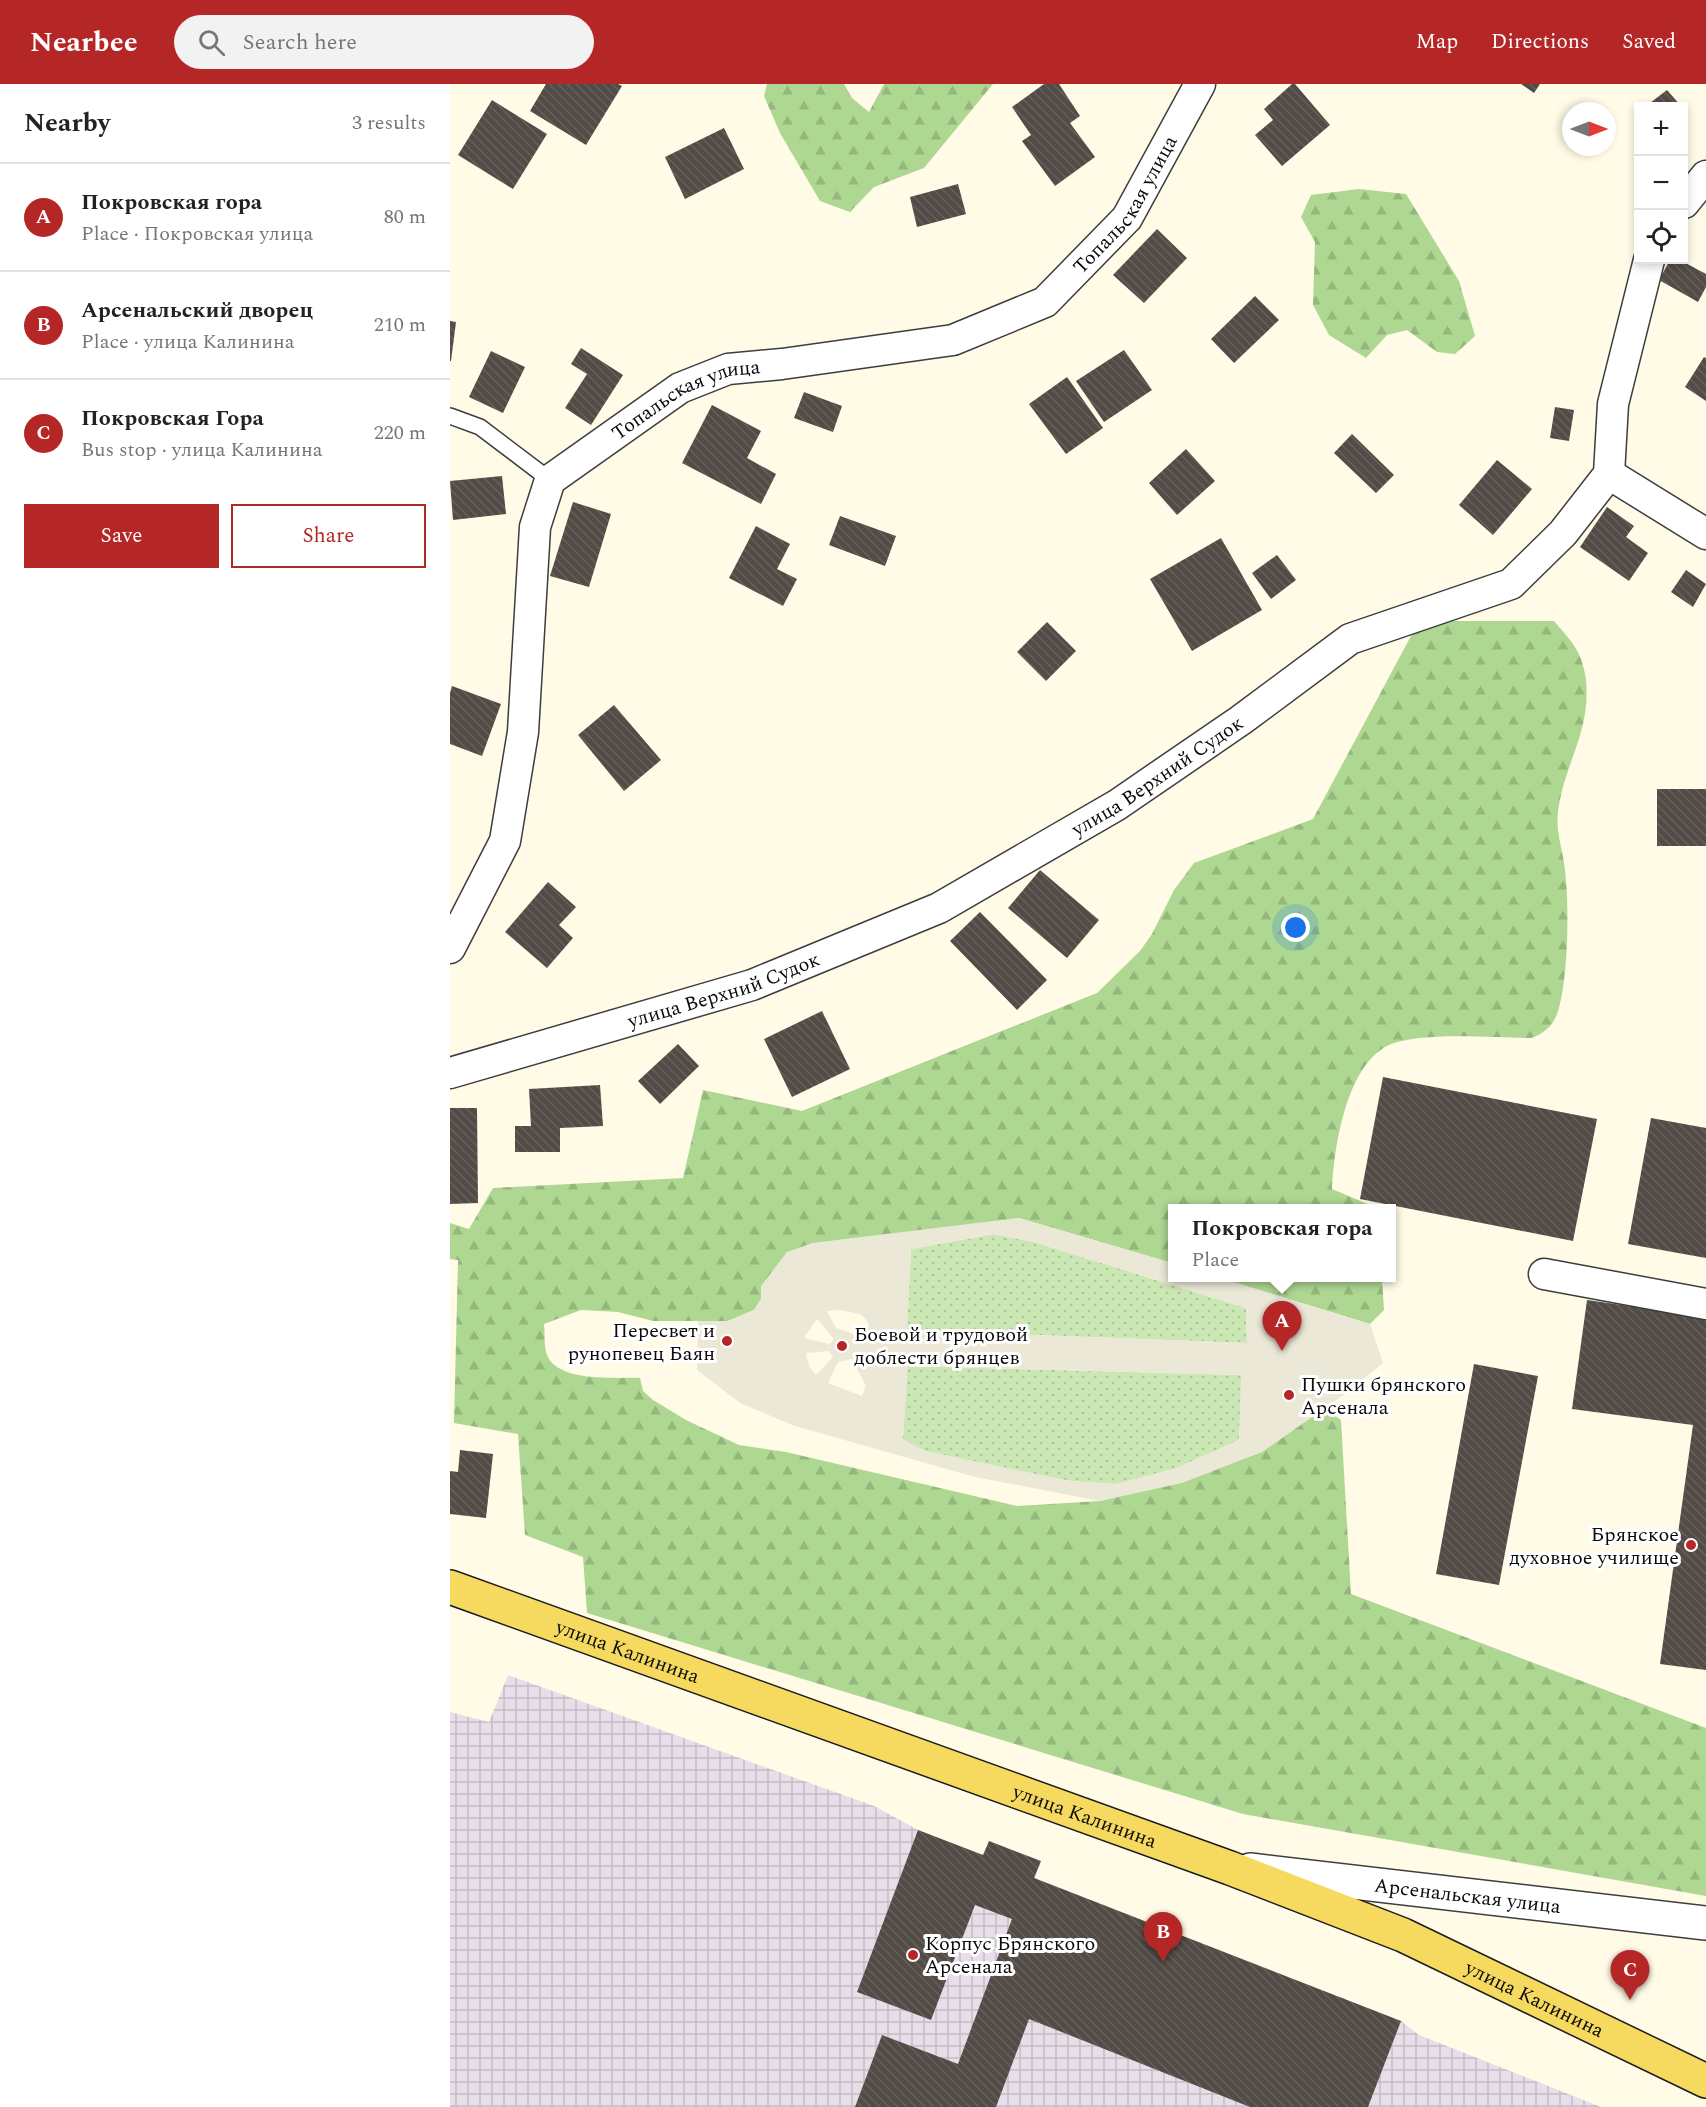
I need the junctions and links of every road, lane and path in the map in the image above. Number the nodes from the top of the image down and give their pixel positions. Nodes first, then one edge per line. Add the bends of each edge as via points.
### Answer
1 (1200, 84) edge
2 (1706, 176) edge
3 (1688, 197) edge
4 (1647, 264) edge
5 (450, 416) edge
6 (1609, 474) junction
7 (550, 480) junction
8 (1706, 534) edge
9 (450, 948) edge
10 (450, 1073) edge
11 (1544, 1274) dead end
12 (1706, 1304) edge
13 (450, 1587) edge
14 (1230, 1868) junction
15 (1706, 1923) edge
16 (1706, 2081) edge

1 - 7 street, Топальская улица via 1127,218 1045,302 953,340 728,369 680,388
2 - 3 street
4 - 6 street via 1612,404
5 - 7 lane via 480,427
6 - 8 street
6 - 10 street, улица Верхний Судок via 1563,533 1511,584 1350,639 1117,805 939,908 752,985
7 - 9 street via 535,527 523,732 505,842
11 - 12 street
13 - 14 main road, улица Калинина
14 - 15 street, Арсенальская улица
14 - 16 main road, улица Калинина via 1403,1935

